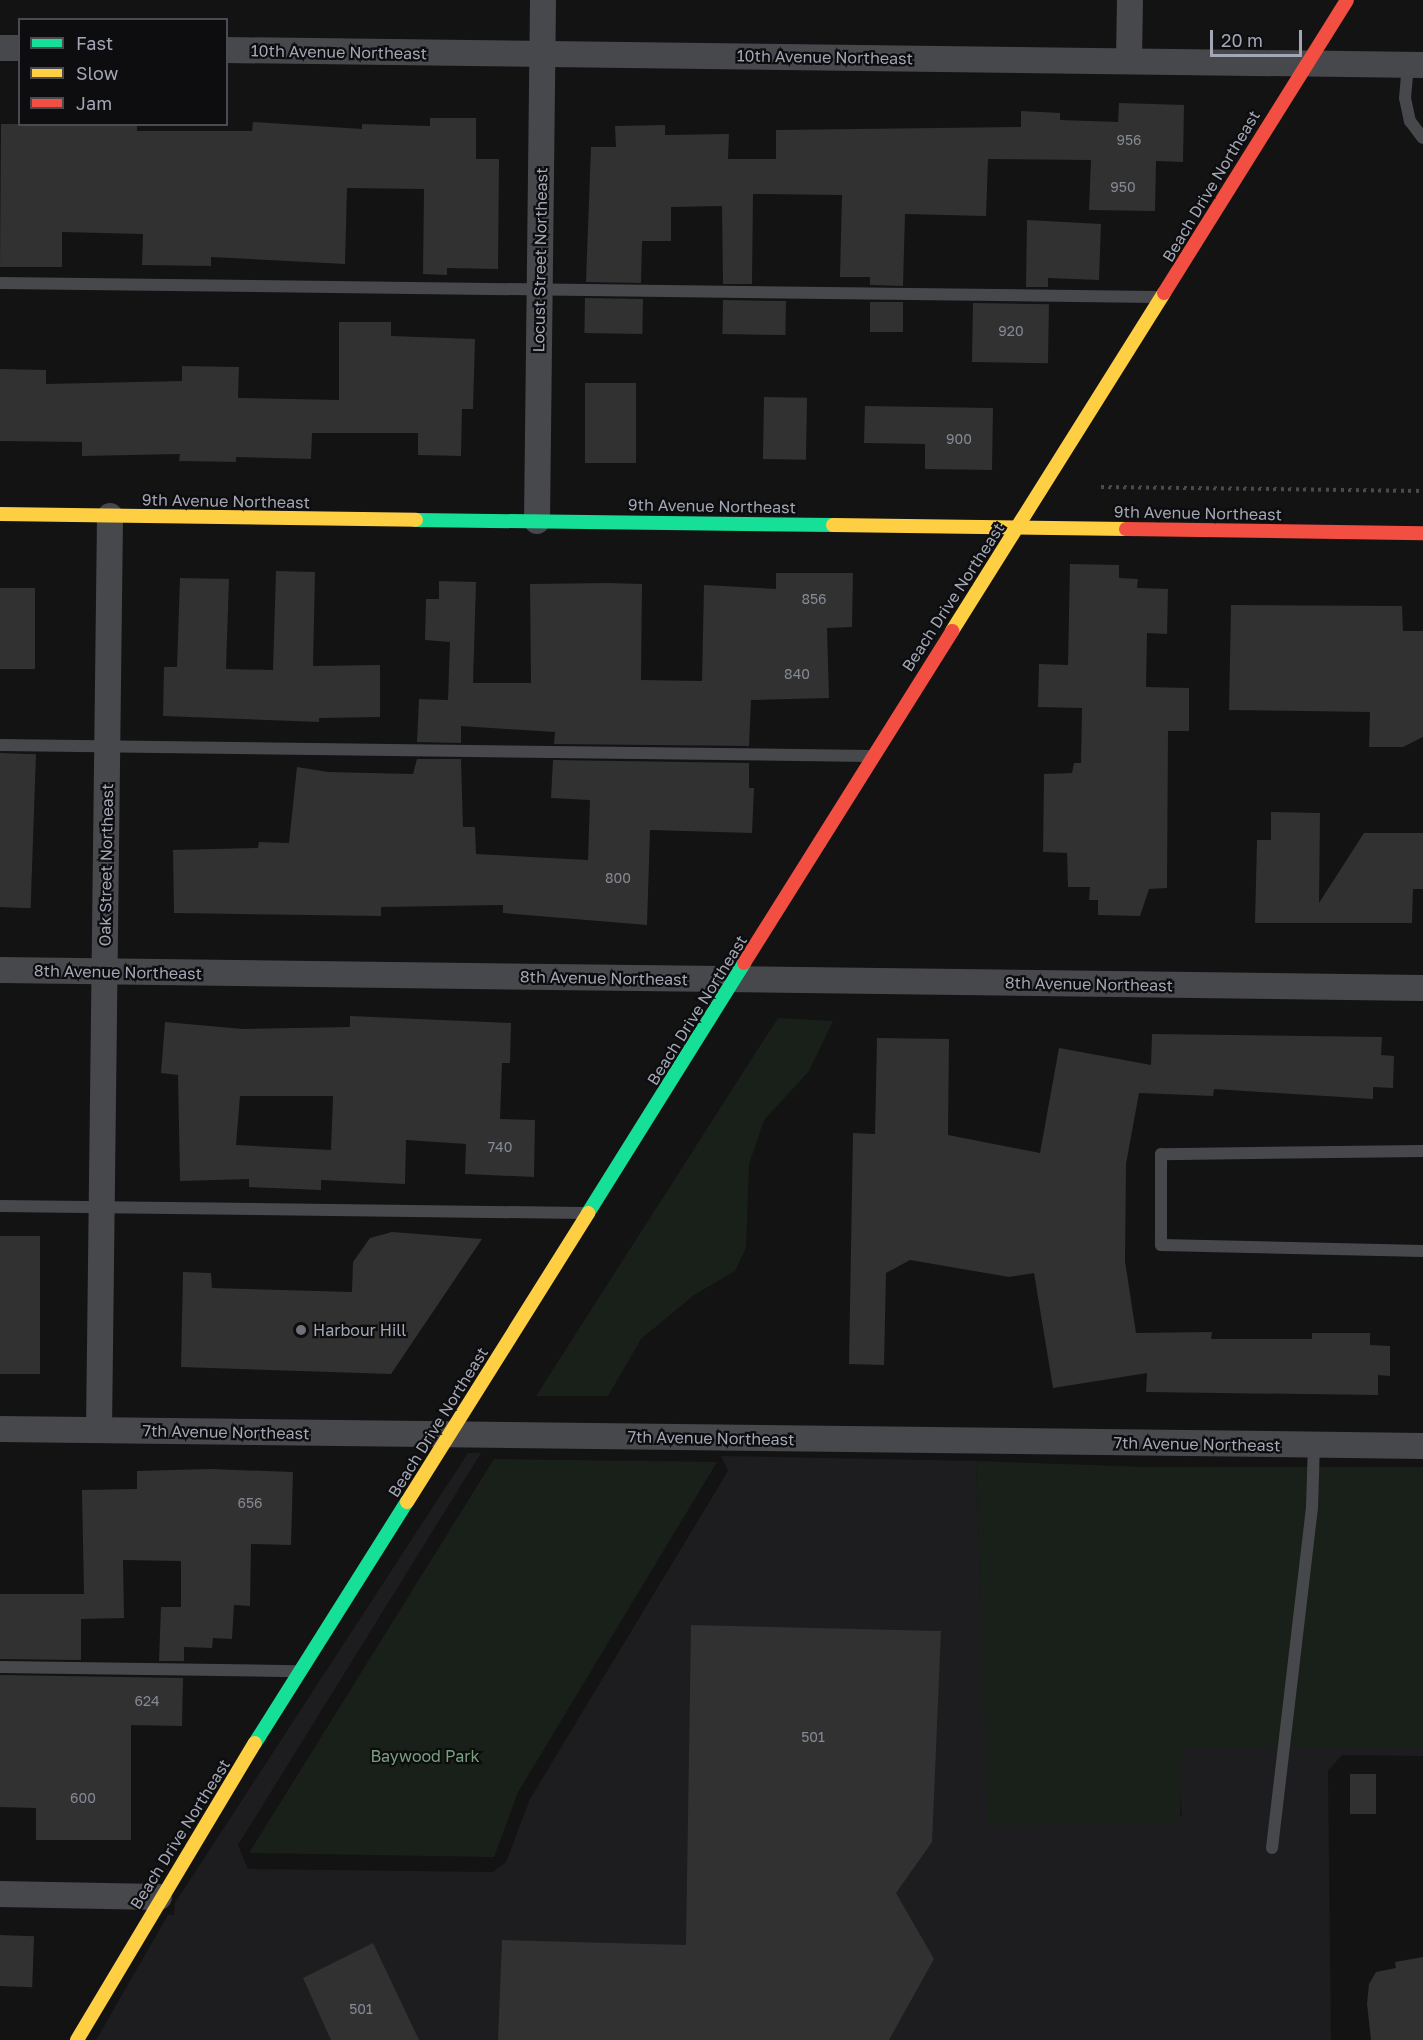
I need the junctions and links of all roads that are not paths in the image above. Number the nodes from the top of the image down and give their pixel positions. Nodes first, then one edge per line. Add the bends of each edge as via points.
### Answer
1 (543, 0) edge
2 (1130, 0) edge
3 (1347, 0) edge
4 (0, 48) edge
5 (18, 48) edge
6 (228, 50) edge
7 (542, 54) junction
8 (1129, 61) junction
9 (1306, 63) junction
10 (1415, 64) edge
11 (1423, 138) edge
12 (0, 283) edge
13 (540, 290) junction
14 (1163, 297) junction
15 (0, 514) edge
16 (110, 516) junction
17 (537, 521) junction
18 (1019, 526) junction
19 (1423, 533) edge
20 (0, 746) edge
21 (107, 747) junction
22 (872, 756) junction
23 (0, 970) edge
24 (105, 972) junction
25 (737, 979) junction
26 (1423, 988) edge
27 (1423, 1151) edge
28 (0, 1206) edge
29 (102, 1207) junction
30 (587, 1213) junction
31 (1423, 1251) edge
32 (0, 1429) edge
33 (99, 1430) junction
34 (450, 1434) junction
35 (1314, 1445) junction
36 (1423, 1446) edge
37 (0, 1667) edge
38 (303, 1671) junction
39 (1272, 1848) dead end
40 (0, 1894) edge
41 (159, 1897) junction
42 (77, 2040) edge

1 - 7 street, Locust Street Northeast
2 - 8 street
3 - 9 street, Beach Drive Northeast
4 - 5 street
6 - 7 street, 10th Avenue Northeast
7 - 8 street, 10th Avenue Northeast
7 - 13 street, Locust Street Northeast
8 - 9 street, 10th Avenue Northeast
9 - 10 street, 10th Avenue Northeast
9 - 14 street, Beach Drive Northeast
10 - 11 lane via 1405,98 1410,121
12 - 13 lane
13 - 14 lane
13 - 17 street, Locust Street Northeast
14 - 18 street, Beach Drive Northeast
15 - 16 street, 9th Avenue Northeast
16 - 17 street, 9th Avenue Northeast
16 - 21 street, Oak Street Northeast
17 - 18 street, 9th Avenue Northeast
18 - 19 street, 9th Avenue Northeast
18 - 22 street, Beach Drive Northeast
20 - 21 lane
21 - 22 lane
21 - 24 street, Oak Street Northeast
22 - 25 street, Beach Drive Northeast
23 - 24 street, 8th Avenue Northeast
24 - 25 street, 8th Avenue Northeast
24 - 29 street, Oak Street Northeast
25 - 26 street, 8th Avenue Northeast
25 - 30 street, Beach Drive Northeast
27 - 31 lane via 1161,1154 1161,1245
28 - 29 lane
29 - 30 lane
29 - 33 street, Oak Street Northeast
30 - 34 street, Beach Drive Northeast
32 - 33 street, 7th Avenue Northeast
33 - 34 street, 7th Avenue Northeast
34 - 35 street, 7th Avenue Northeast
34 - 38 street, Beach Drive Northeast
35 - 36 street, 7th Avenue Northeast
35 - 39 lane via 1312,1507
37 - 38 lane
38 - 41 street, Beach Drive Northeast
40 - 41 street
41 - 42 street, Beach Drive Northeast

